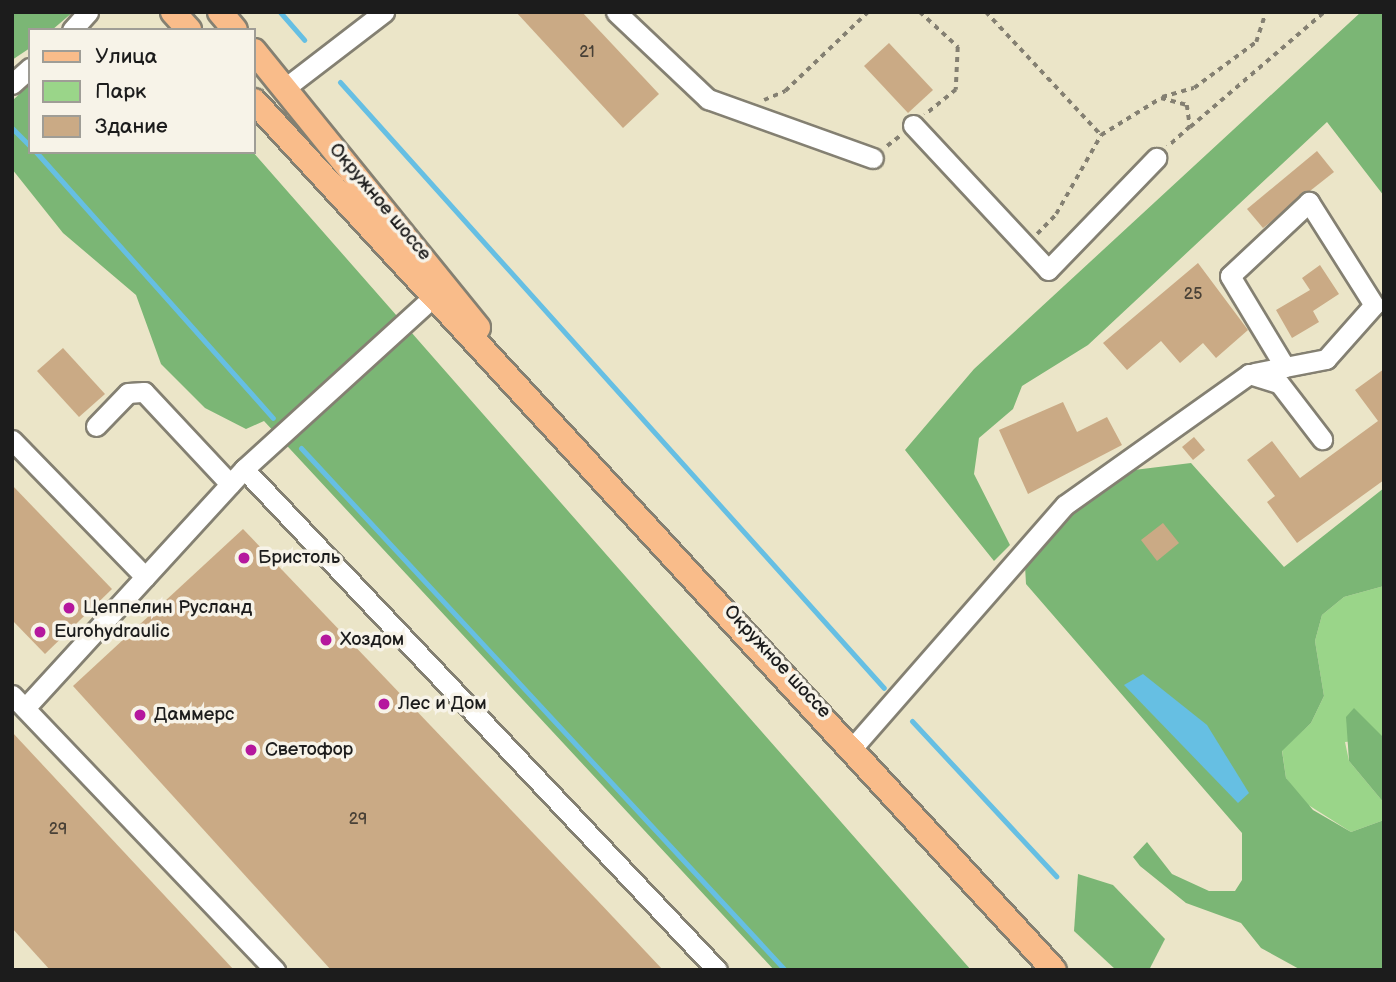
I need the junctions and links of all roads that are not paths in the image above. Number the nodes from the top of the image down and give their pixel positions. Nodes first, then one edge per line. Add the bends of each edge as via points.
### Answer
1 (88, 12) edge
2 (173, 12) edge
3 (220, 12) edge
4 (384, 12) edge
5 (616, 12) edge
6 (74, 28) edge
7 (187, 28) edge
8 (233, 28) edge
9 (256, 53) edge
10 (28, 70) edge
11 (12, 84) edge
12 (285, 88) junction
13 (256, 102) edge
14 (913, 125) road end
15 (873, 158) road end
16 (1156, 158) road end
17 (433, 297) junction
18 (497, 358) junction
19 (1285, 367) junction
20 (1249, 374) junction
21 (96, 426) dead end
22 (1322, 439) dead end
23 (12, 440) edge
24 (237, 477) junction
25 (145, 577) junction
26 (18, 701) edge
27 (854, 746) junction
28 (275, 970) edge
29 (717, 970) edge
30 (1054, 970) edge

1 - 6 lane
2 - 7 main road
3 - 8 main road
4 - 12 lane
5 - 15 lane via 708,99
9 - 12 main road, Окружное шоссе
10 - 11 lane
12 - 18 main road, Окружное шоссе via 450,287
13 - 17 main road, Окружное шоссе
14 - 16 lane via 1048,270
17 - 18 main road, Окружное шоссе
17 - 24 lane
18 - 27 main road, Окружное шоссе
19 - 19 lane via 1326,359 1374,305 1309,202 1230,276
19 - 20 lane
20 - 22 lane via 1279,383
20 - 27 lane via 1065,505
21 - 24 lane via 128,393 144,392
23 - 25 lane
24 - 25 lane
24 - 29 lane
25 - 26 lane
26 - 28 lane
27 - 30 main road, Окружное шоссе

